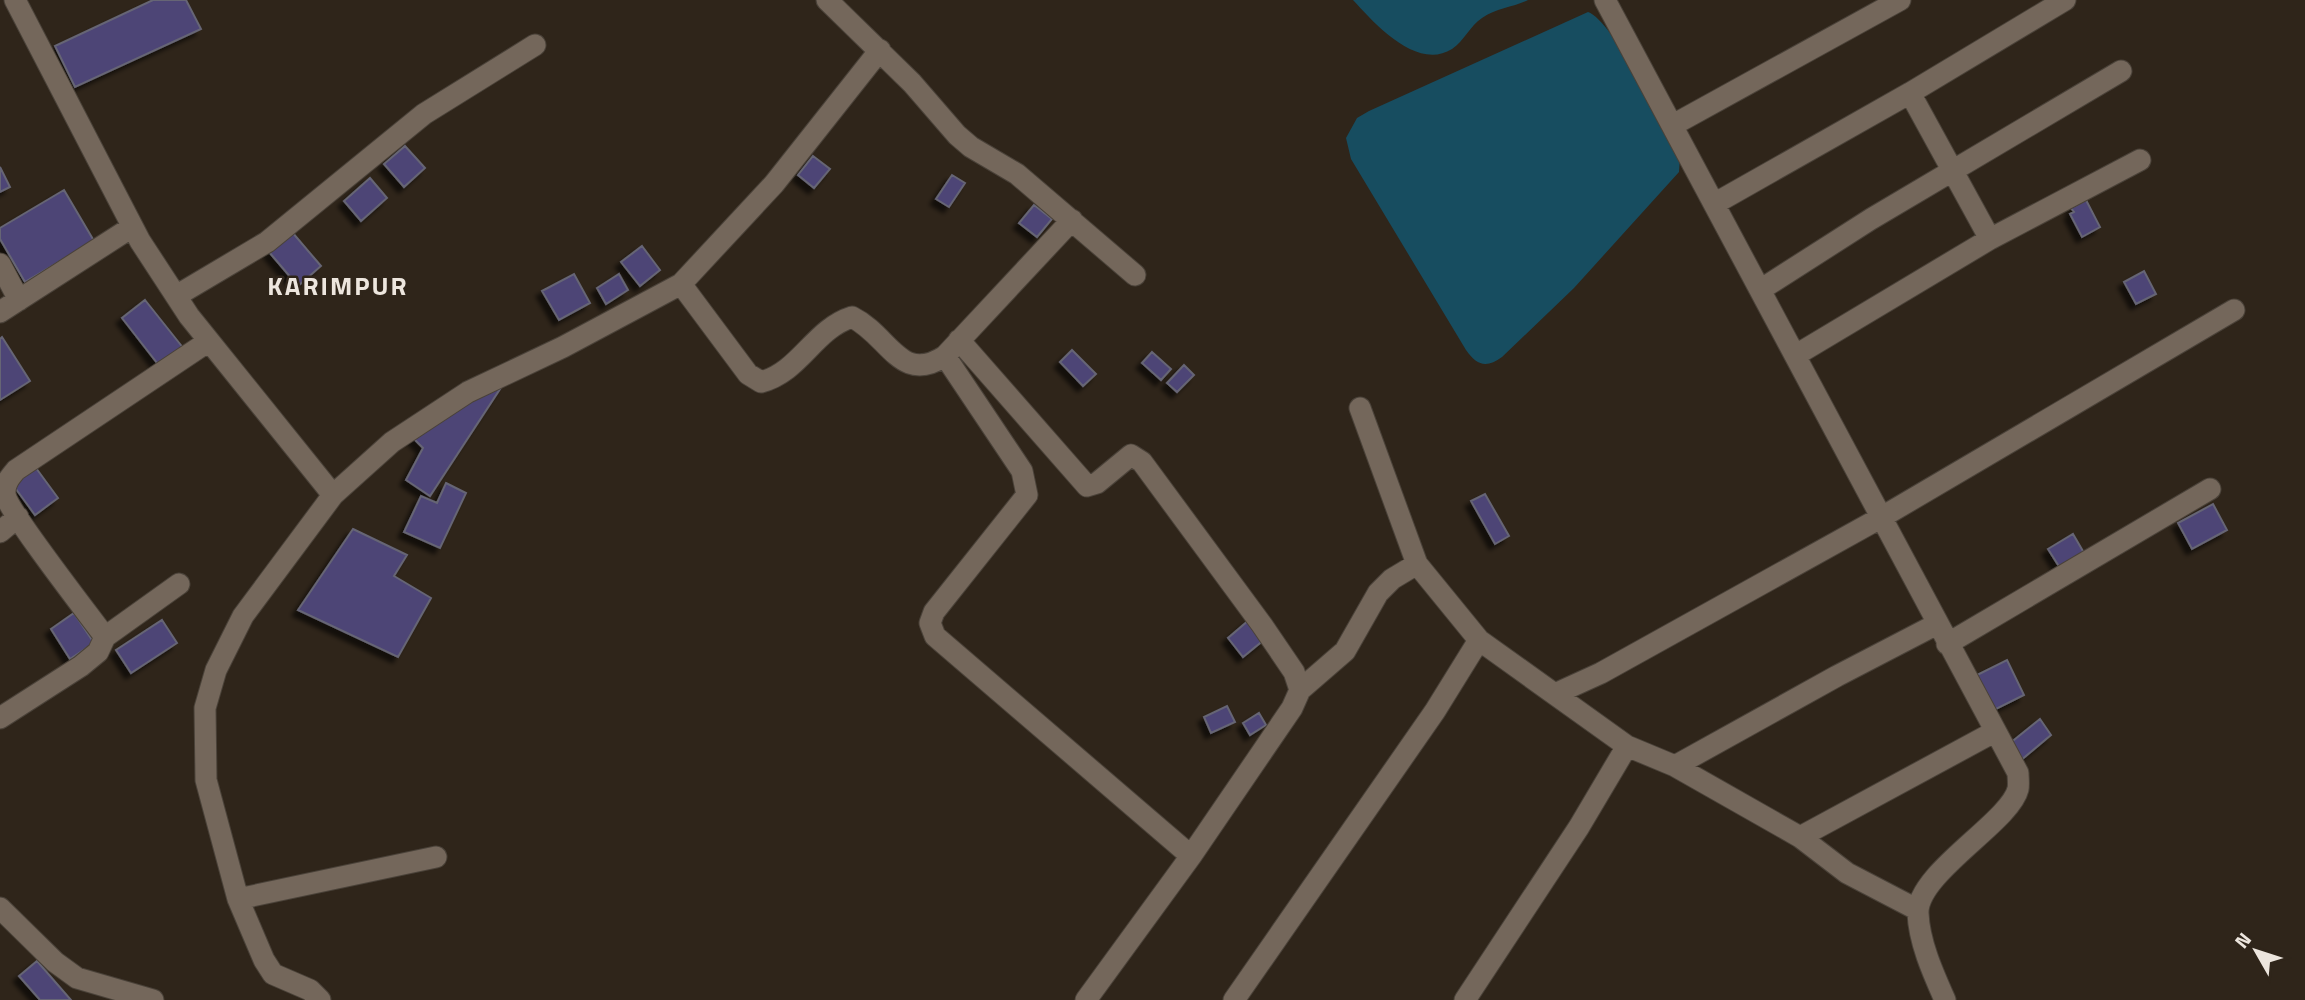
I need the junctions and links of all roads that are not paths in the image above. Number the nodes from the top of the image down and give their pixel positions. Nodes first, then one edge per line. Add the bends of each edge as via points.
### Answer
1 (15, 0) edge
2 (827, 0) edge
3 (1605, 0) edge
4 (1900, 0) edge
5 (2066, 0) edge
6 (536, 46) dead end
7 (880, 50) junction
8 (2121, 71) dead end
9 (1910, 93) junction
10 (1673, 125) junction
11 (2140, 160) dead end
12 (1954, 172) junction
13 (1714, 204) junction
14 (1072, 220) junction
15 (132, 227) junction
16 (1990, 239) junction
17 (0, 264) edge
18 (1135, 275) dead end
19 (681, 284) junction
20 (1760, 290) junction
21 (176, 296) junction
22 (19, 300) junction
23 (2234, 310) dead end
24 (0, 312) edge
25 (209, 341) junction
26 (952, 348) junction
27 (1796, 355) junction
28 (1360, 408) dead end
29 (2210, 489) dead end
30 (333, 495) junction
31 (18, 517) junction
32 (1882, 517) junction
33 (0, 532) edge
34 (1418, 564) junction
35 (178, 584) dead end
36 (1937, 624) junction
37 (104, 637) junction
38 (1479, 640) junction
39 (1947, 644) junction
40 (1300, 690) junction
41 (1555, 694) junction
42 (0, 718) edge
43 (1994, 732) junction
44 (1627, 746) junction
45 (1675, 766) junction
46 (1800, 837) junction
47 (1191, 856) junction
48 (436, 857) dead end
49 (238, 899) junction
50 (0, 908) edge
51 (1917, 910) junction
52 (153, 1000) edge
53 (320, 1000) edge
54 (1086, 1000) edge
55 (1234, 1000) edge
56 (1465, 1000) edge
57 (1945, 1000) edge

1 - 15 street
2 - 7 street
3 - 10 street
4 - 10 street
5 - 9 street
6 - 21 street via 424,114 267,243
7 - 14 street via 971,148 1017,174
7 - 19 street via 774,184
8 - 12 street
9 - 12 street
9 - 13 street
10 - 13 street
11 - 16 street
12 - 16 street
12 - 20 street
13 - 20 street
14 - 18 street
14 - 26 street
15 - 21 street
15 - 22 street
16 - 27 street
17 - 22 street
19 - 26 street via 748,374 761,382 775,379 826,329 852,317 909,365 920,367
19 - 30 street via 468,392 392,442
20 - 27 street
21 - 25 street
22 - 24 street
23 - 32 street
25 - 30 street
25 - 31 street via 16,470 6,482 5,495
26 - 40 street via 1087,486 1131,455 1142,462 1262,625 1294,672
26 - 47 street via 1022,471 1027,495 934,612 930,623 935,636
27 - 32 street
28 - 34 street
29 - 39 street
30 - 49 street via 243,616 216,670 205,708 206,780
31 - 33 street
31 - 37 street
32 - 36 street
32 - 41 street
34 - 38 street
34 - 40 street via 1378,593 1345,651
35 - 37 street
36 - 39 street
36 - 45 street
37 - 42 street via 98,652 81,666
38 - 41 street
38 - 55 street
39 - 43 street
40 - 47 street
41 - 44 street
43 - 46 street
43 - 51 street via 2018,773 2018,790 1937,877
44 - 45 street
44 - 56 street
45 - 46 street
46 - 51 street via 1847,873
47 - 54 street
48 - 49 street
49 - 53 street via 273,974 310,990
50 - 52 street via 77,978
51 - 57 street via 1922,941

